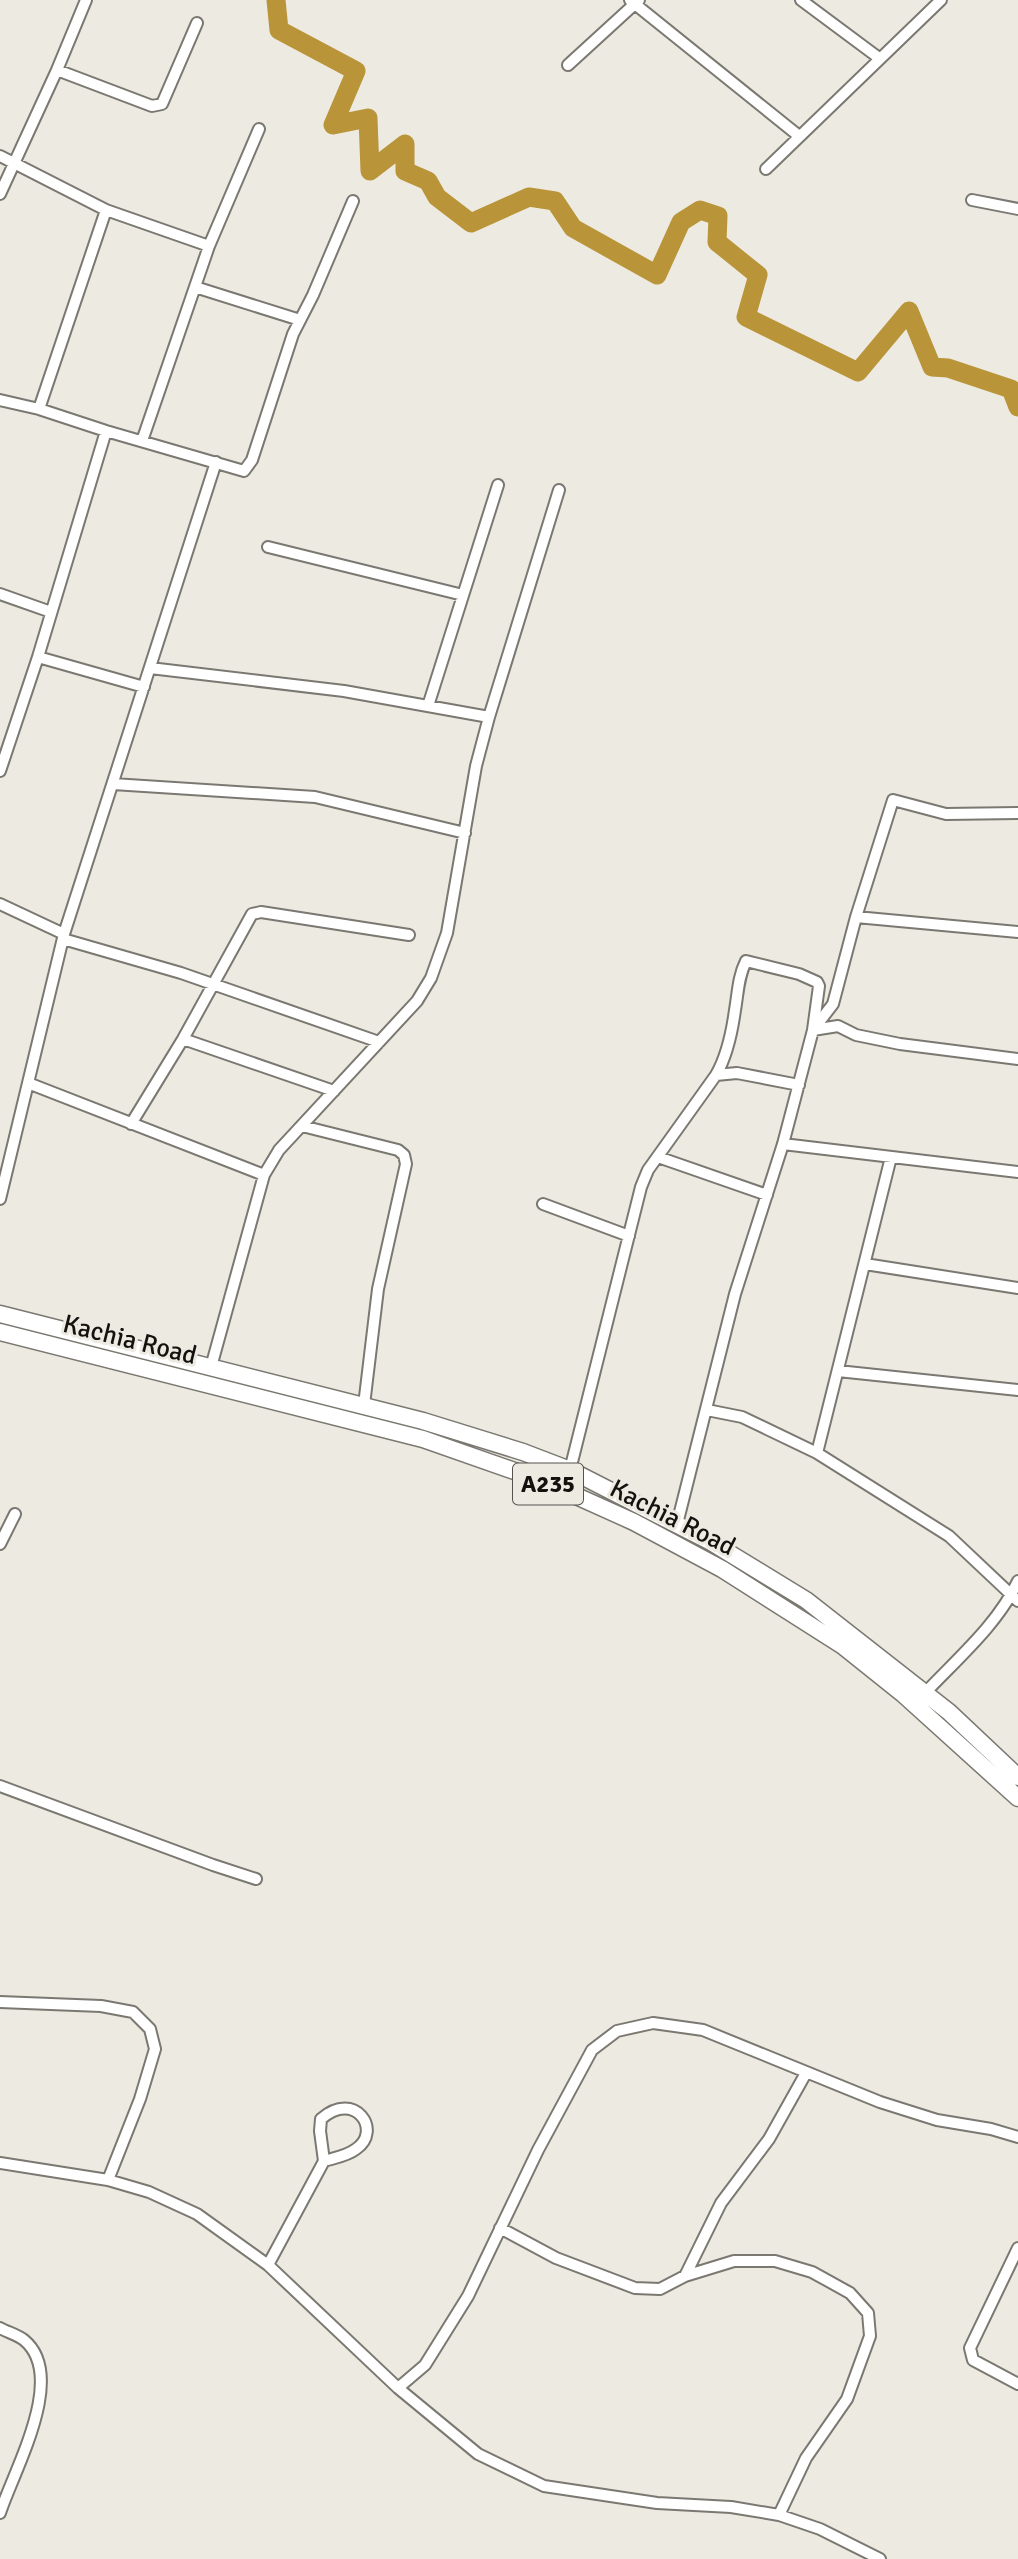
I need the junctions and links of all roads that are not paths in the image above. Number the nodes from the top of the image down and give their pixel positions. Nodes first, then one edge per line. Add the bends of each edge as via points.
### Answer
1 (86, 0) edge
2 (801, 0) edge
3 (941, 0) edge
4 (635, 1) edge
5 (197, 23) dead end
6 (879, 58) junction
7 (568, 65) dead end
8 (57, 70) junction
9 (259, 128) dead end
10 (799, 136) junction
11 (0, 156) edge
12 (15, 164) junction
13 (766, 169) dead end
14 (0, 194) edge
15 (972, 200) dead end
16 (353, 201) dead end
17 (1018, 209) edge
18 (106, 210) junction
19 (209, 246) junction
20 (195, 287) junction
21 (300, 320) junction
22 (0, 400) edge
23 (40, 409) junction
24 (106, 431) junction
25 (142, 441) junction
26 (216, 462) junction
27 (498, 485) dead end
28 (559, 490) dead end
29 (268, 547) dead end
30 (0, 594) edge
31 (463, 595) junction
32 (51, 612) junction
33 (38, 657) junction
34 (150, 668) junction
35 (144, 687) junction
36 (428, 706) junction
37 (489, 717) junction
38 (0, 771) edge
39 (113, 785) junction
40 (1018, 813) edge
41 (465, 833) junction
42 (0, 904) edge
43 (856, 917) junction
44 (1018, 932) edge
45 (409, 935) dead end
46 (64, 937) junction
47 (214, 984) junction
48 (813, 1030) junction
49 (183, 1040) junction
50 (379, 1042) junction
51 (1018, 1059) edge
52 (716, 1075) junction
53 (28, 1083) junction
54 (799, 1084) junction
55 (334, 1091) junction
56 (131, 1124) junction
57 (302, 1126) junction
58 (783, 1144) junction
59 (658, 1157) junction
60 (891, 1157) junction
61 (1018, 1172) edge
62 (264, 1175) junction
63 (767, 1195) junction
64 (0, 1199) edge
65 (543, 1204) dead end
66 (629, 1236) junction
67 (865, 1264) junction
68 (1018, 1288) edge
69 (0, 1314) edge
70 (0, 1332) edge
71 (211, 1367) junction
72 (838, 1371) junction
73 (1018, 1390) edge
74 (364, 1405) junction
75 (707, 1410) junction
76 (817, 1453) junction
77 (570, 1470) junction
78 (15, 1514) dead end
79 (677, 1524) junction
80 (0, 1544) edge
81 (1018, 1581) edge
82 (1015, 1598) edge
83 (925, 1693) junction
84 (1018, 1777) edge
85 (0, 1786) edge
86 (1018, 1798) edge
87 (256, 1879) dead end
88 (0, 2002) edge
89 (806, 2073) junction
90 (1018, 2137) edge
91 (324, 2161) junction
92 (0, 2163) edge
93 (108, 2179) junction
94 (500, 2228) junction
95 (1018, 2248) edge
96 (268, 2265) junction
97 (685, 2276) junction
98 (0, 2328) edge
99 (1018, 2384) edge
100 (398, 2388) junction
101 (2, 2498) edge
102 (0, 2513) edge
103 (779, 2515) junction
104 (880, 2559) edge

1 - 8 street
2 - 6 street
3 - 6 street
4 - 7 street
4 - 10 street
5 - 8 street via 162,104 152,106
6 - 10 street
8 - 12 street
9 - 19 street
10 - 13 street
11 - 12 street
12 - 14 street
12 - 18 street
15 - 17 street
16 - 21 street
18 - 19 street
18 - 23 street
19 - 20 street
20 - 21 street
20 - 25 street
21 - 26 street via 249,467 239,471
22 - 23 street
23 - 24 street
24 - 25 street
24 - 32 street
25 - 26 street
26 - 34 street
27 - 31 street
28 - 37 street
29 - 31 street
30 - 32 street
31 - 36 street
32 - 33 street
33 - 35 street
33 - 38 street
34 - 35 street
34 - 36 street via 257,679
35 - 39 street
36 - 37 street
37 - 41 street
39 - 41 street via 315,797
39 - 46 street
40 - 43 street via 946,814 893,800
41 - 50 street via 447,933 431,978 417,1001
42 - 46 street
43 - 44 street
43 - 48 street via 833,1004
45 - 47 street via 261,912 252,915
46 - 47 street
46 - 53 street
47 - 49 street
47 - 50 street
48 - 51 street via 838,1026 856,1035 900,1044
48 - 52 street via 817,982 746,961
48 - 54 street
49 - 55 street
49 - 56 street
50 - 55 street
52 - 54 street via 737,1073
52 - 59 street
53 - 56 street
53 - 64 street
54 - 58 street
55 - 57 street
56 - 62 street
57 - 62 street
57 - 74 street via 404,1155 406,1164 378,1289
58 - 60 street
58 - 63 street
59 - 63 street
59 - 66 street via 641,1187
60 - 61 street
60 - 67 street
62 - 71 street
63 - 75 street via 739,1280
65 - 66 street
66 - 77 street
67 - 68 street
67 - 72 street
69 - 71 highway, Kachia Road / A235
70 - 86 highway, Kachia Road / A235 via 423,1439 542,1481 634,1522 722,1569 843,1646
71 - 74 highway, Kachia Road / A235
72 - 73 street
72 - 76 street
74 - 77 highway, Kachia Road / A235 via 472,1435
75 - 76 street via 742,1417
75 - 79 street
76 - 82 street via 949,1536
77 - 79 highway, Kachia Road / A235
78 - 80 street
79 - 83 highway, Kachia Road / A235 via 806,1600
81 - 82 street
82 - 83 street
83 - 84 highway, Kachia Road / A235
85 - 87 street
88 - 93 street via 101,2006 133,2012 150,2029 155,2049
89 - 90 street via 937,2120
89 - 94 street via 703,2030 653,2023 617,2031 592,2050
89 - 97 street via 769,2140 721,2203
91 - 91 street via 321,2119 332,2110 359,2112 366,2124 365,2138 357,2149
91 - 96 street
92 - 93 street
93 - 96 street via 197,2214
94 - 97 street via 556,2258 635,2288 660,2289
94 - 100 street via 468,2296 425,2365
95 - 99 street via 970,2348 973,2360
96 - 100 street
97 - 103 street via 734,2261 775,2261 812,2272 850,2293 868,2313 870,2336 847,2399 806,2458
98 - 101 street via 24,2340 35,2354 41,2374 41,2404
100 - 103 street via 478,2454 544,2486
101 - 102 street
103 - 104 street via 820,2529

